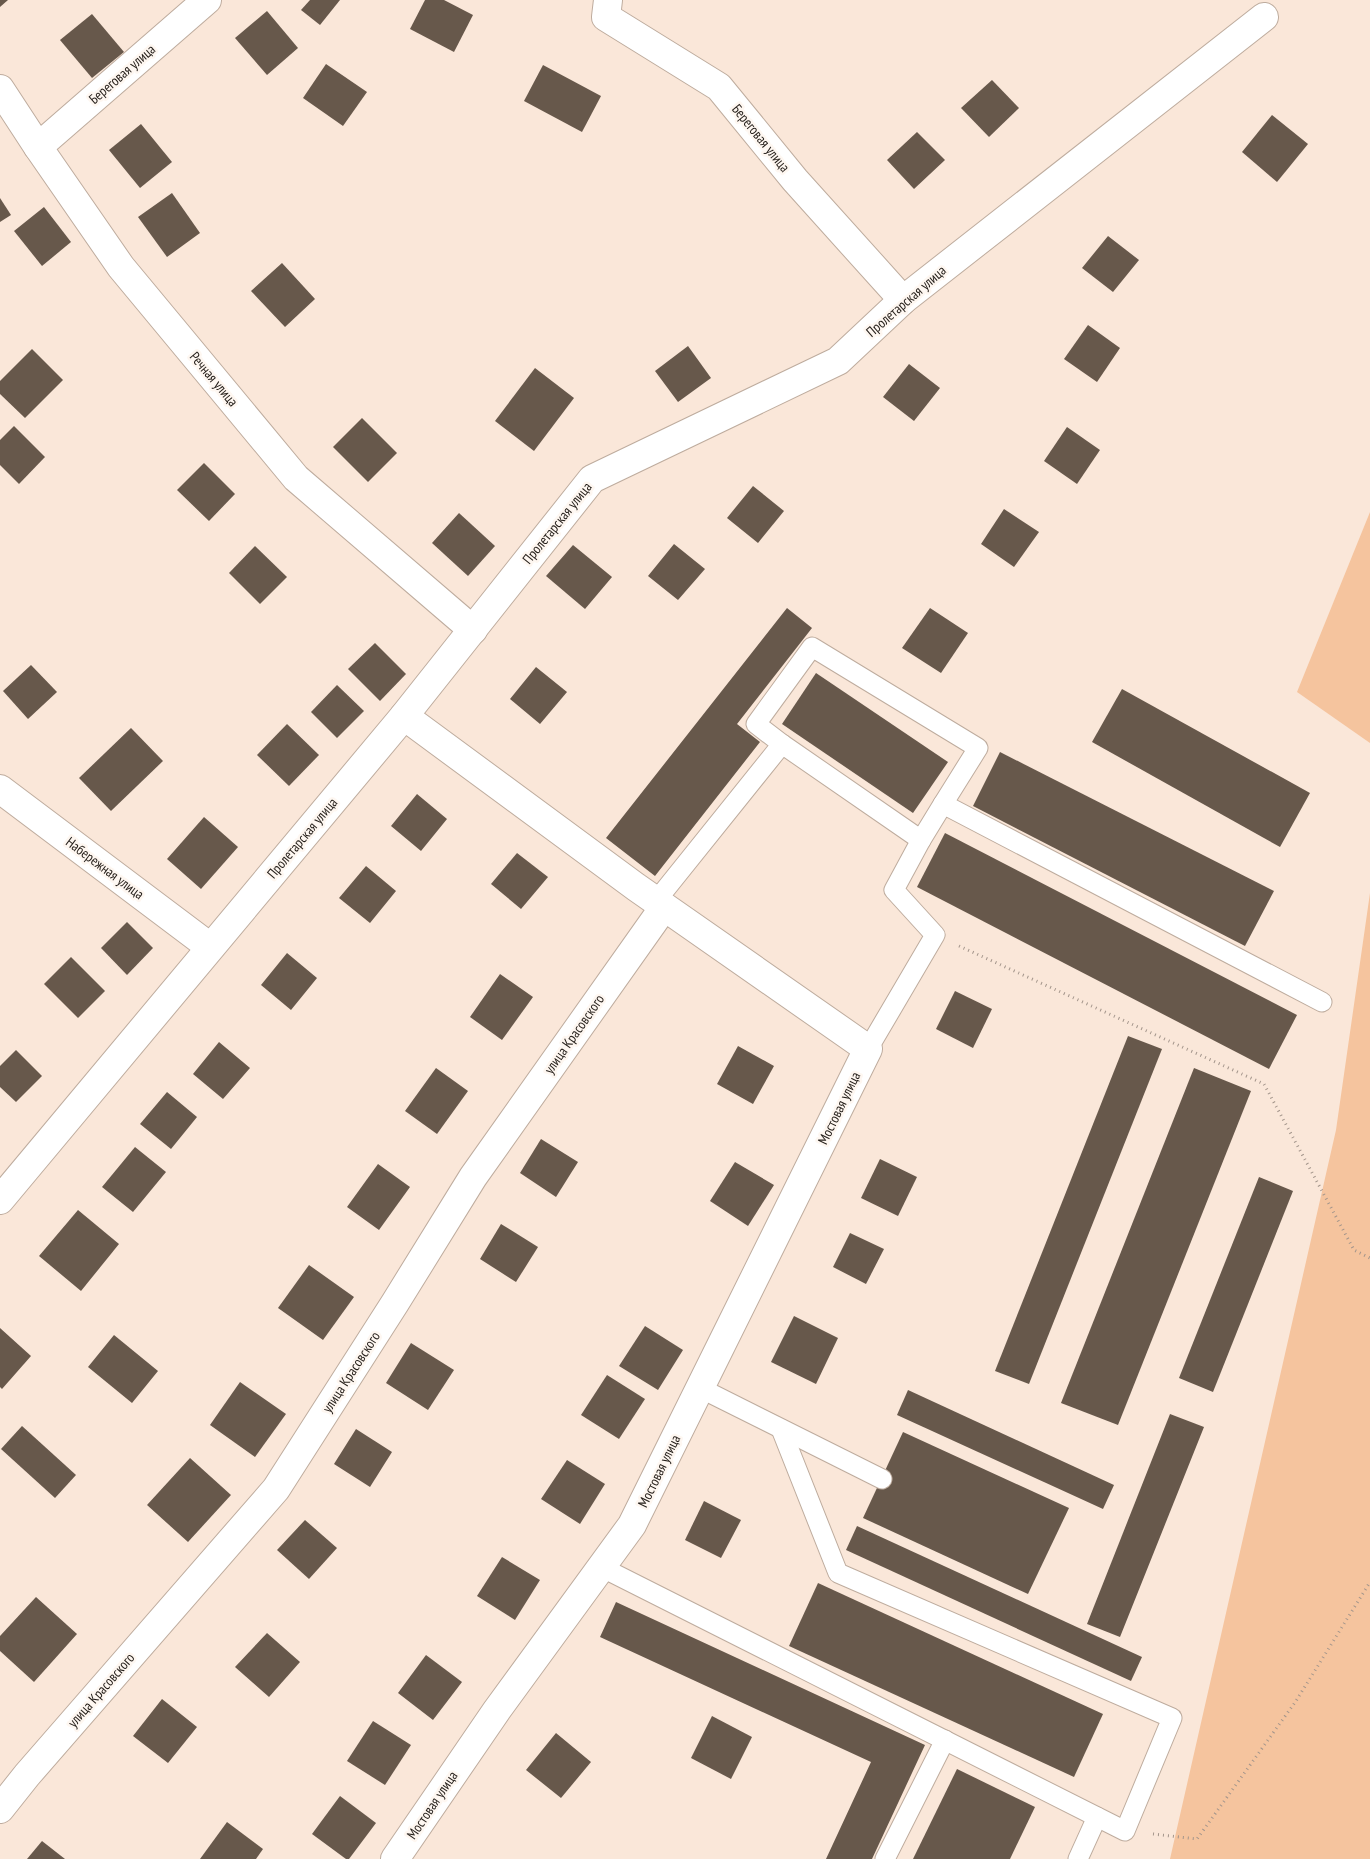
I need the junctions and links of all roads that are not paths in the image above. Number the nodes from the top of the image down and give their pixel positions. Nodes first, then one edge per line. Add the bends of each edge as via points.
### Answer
1 (207, 0) edge
2 (608, 0) edge
3 (1264, 17) dead end
4 (0, 89) edge
5 (38, 147) junction
6 (903, 300) junction
7 (473, 630) junction
8 (404, 716) junction
9 (782, 744) junction
10 (0, 789) edge
11 (944, 804) junction
12 (921, 840) junction
13 (660, 904) junction
14 (210, 947) junction
15 (1322, 1002) dead end
16 (868, 1049) junction
17 (0, 1200) edge
18 (700, 1388) junction
19 (781, 1429) junction
20 (882, 1479) dead end
21 (601, 1567) junction
22 (945, 1740) junction
23 (0, 1809) edge
24 (1098, 1817) junction
25 (395, 1859) edge
26 (885, 1859) edge
27 (1078, 1859) edge

1 - 5 street, Береговая улица
2 - 6 street, Береговая улица via 606,17 718,87 795,180
3 - 6 street, Пролетарская улица
4 - 5 street, Речная улица
5 - 7 street, Речная улица via 121,267 296,478
6 - 7 street, Пролетарская улица via 838,361 592,479
7 - 8 street, Пролетарская улица
8 - 13 street
8 - 14 street, Пролетарская улица
9 - 11 lane via 756,724 812,647 978,748
9 - 12 lane
9 - 13 lane
10 - 14 street, Набережная улица
11 - 12 lane
11 - 15 lane
12 - 16 lane via 894,890 935,935
13 - 16 street
13 - 23 street, улица Красовского via 473,1177 276,1490
14 - 17 street, Пролетарская улица
16 - 18 street, Мостовая улица
18 - 19 lane
18 - 21 street, Мостовая улица via 632,1525
19 - 20 lane
19 - 24 lane via 838,1572 1172,1718 1125,1831
21 - 22 lane
21 - 25 street, Мостовая улица via 497,1710
22 - 24 lane
22 - 26 lane
24 - 27 lane

